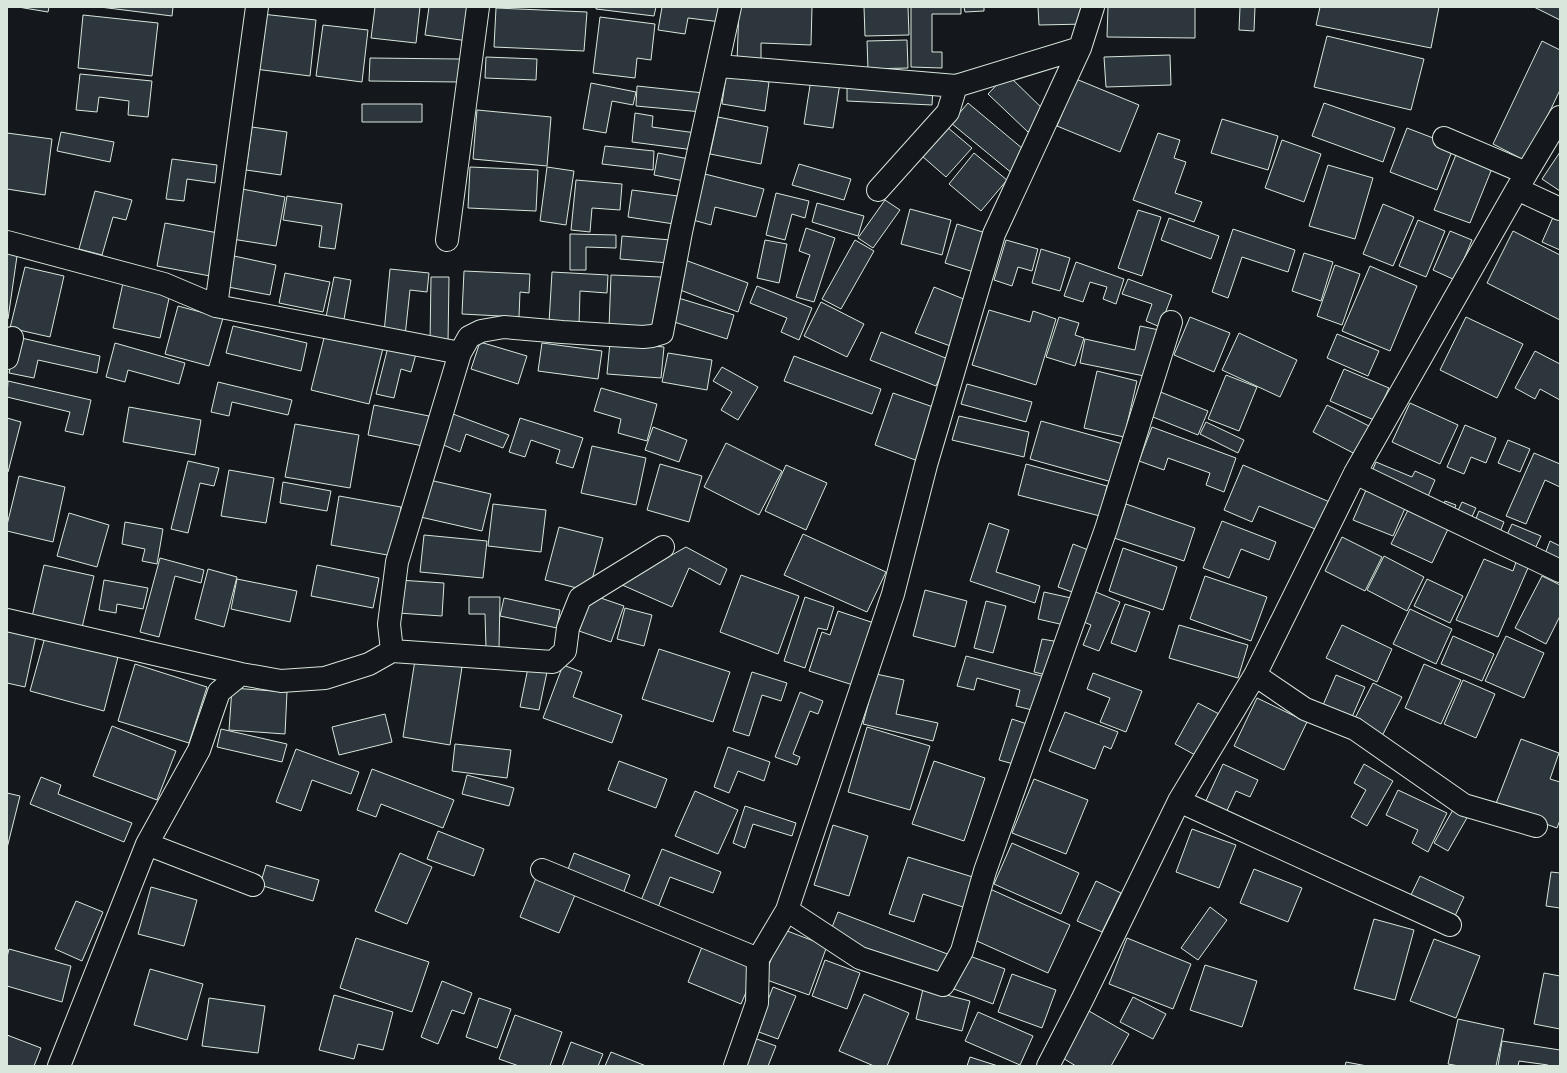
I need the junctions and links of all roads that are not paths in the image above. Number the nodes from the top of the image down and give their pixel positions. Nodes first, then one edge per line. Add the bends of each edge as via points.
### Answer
1 (257, 7) edge
2 (478, 7) edge
3 (730, 7) edge
4 (1093, 7) edge
5 (1080, 48) junction
6 (718, 66) junction
7 (956, 86) junction
8 (1560, 117) edge
9 (1444, 138) dead end
10 (1521, 181) junction
11 (878, 190) dead end
12 (1560, 209) edge
13 (447, 240) dead end
14 (7, 242) edge
15 (216, 306) junction
16 (1171, 322) dead end
17 (460, 353) junction
18 (1355, 474) junction
19 (663, 547) dead end
20 (1560, 571) edge
21 (7, 620) edge
22 (392, 651) junction
23 (241, 674) junction
24 (1255, 675) junction
25 (1179, 802) junction
26 (1536, 826) dead end
27 (147, 844) junction
28 (542, 870) dead end
29 (253, 886) dead end
30 (787, 910) junction
31 (1450, 925) dead end
32 (758, 959) junction
33 (59, 1066) edge
34 (735, 1066) edge
35 (1048, 1066) edge

1 - 15 street
2 - 13 street
3 - 6 street
4 - 5 street
5 - 7 street
5 - 30 street via 994,234 926,465 893,594
6 - 7 street
6 - 17 street via 681,232 662,333 643,337 504,327 480,331 469,337
7 - 11 street via 948,112
8 - 10 street
9 - 10 street
10 - 12 street
10 - 18 street
14 - 15 street via 164,284
15 - 17 street
16 - 30 street via 1106,529 985,871 962,951 943,985 860,958
17 - 22 street via 397,562 389,624
18 - 20 street
18 - 24 street
19 - 22 street via 580,598 568,628 565,651 553,662
21 - 23 street
22 - 23 street via 369,664 325,678 281,682
23 - 27 street via 219,692 199,750
24 - 25 street
24 - 26 street via 1305,709 1355,729 1464,805
25 - 31 street
25 - 35 street
27 - 29 street
27 - 33 street
28 - 32 street
30 - 32 street
32 - 34 street via 757,1003

